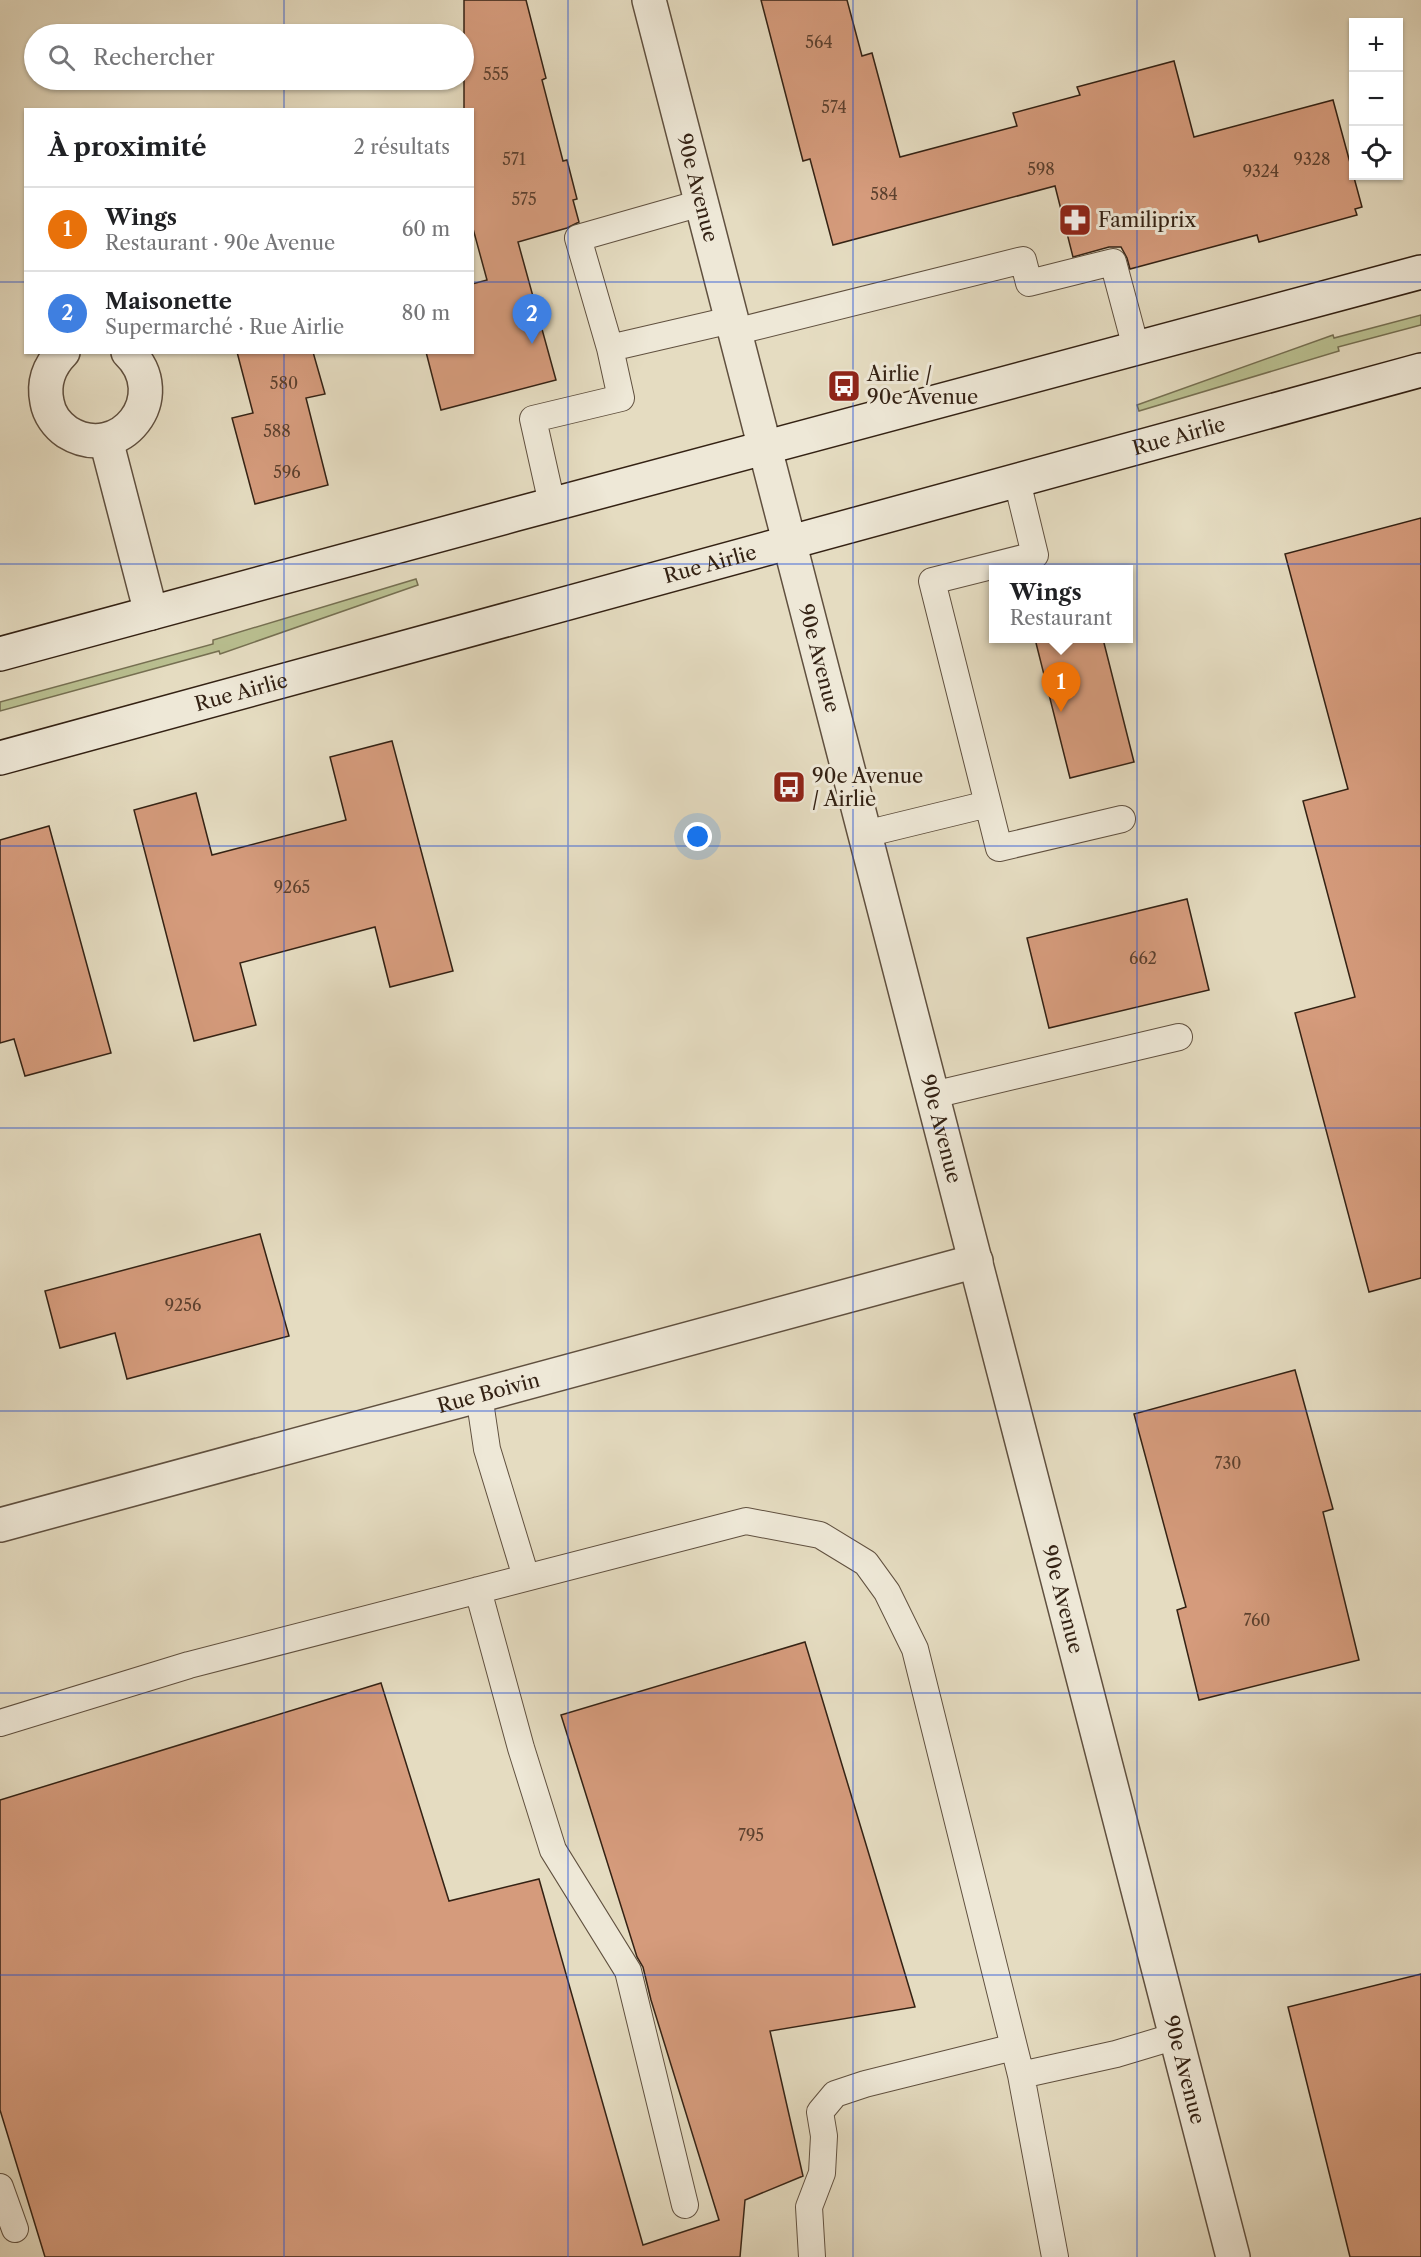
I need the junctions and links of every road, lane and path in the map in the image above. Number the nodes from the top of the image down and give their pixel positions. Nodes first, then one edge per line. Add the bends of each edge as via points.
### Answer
1 (649, 0) edge
2 (701, 203) junction
3 (1421, 272) edge
4 (732, 326) junction
5 (610, 348) junction
6 (1136, 348) junction
7 (61, 354) edge
8 (130, 354) edge
9 (1421, 369) edge
10 (106, 440) junction
11 (764, 448) junction
12 (1017, 481) junction
13 (552, 504) junction
14 (789, 543) junction
15 (996, 565) edge
16 (989, 567) edge
17 (151, 613) junction
18 (0, 654) edge
19 (0, 758) edge
20 (988, 804) junction
21 (1122, 819) dead end
22 (865, 834) junction
23 (1179, 1037) dead end
24 (933, 1095) junction
25 (976, 1261) junction
26 (479, 1395) junction
27 (0, 1525) edge
28 (526, 1577) junction
29 (478, 1590) junction
30 (0, 1723) edge
31 (1176, 2036) junction
32 (1014, 2047) junction
33 (1021, 2075) junction
34 (0, 2187) edge
35 (685, 2205) dead end
36 (15, 2229) dead end
37 (812, 2257) edge
38 (1055, 2257) edge
39 (1233, 2257) edge

1 - 2 street, 90e Avenue
2 - 4 street, 90e Avenue
2 - 5 lane via 578,238
3 - 6 street
4 - 5 lane
4 - 6 lane via 1023,260 1029,283 1113,262
4 - 11 street, 90e Avenue
5 - 13 lane via 621,398 533,419
6 - 11 street
7 - 10 street via 46,380 51,415 71,434 88,440
8 - 10 street via 145,380 146,397 129,428
9 - 12 street, Rue Airlie
10 - 17 street
11 - 13 street
11 - 14 street, 90e Avenue
12 - 14 street, Rue Airlie
12 - 15 lane via 1035,555
13 - 17 street
14 - 19 street, Rue Airlie
14 - 22 street, 90e Avenue
16 - 20 lane via 933,581
17 - 18 street
20 - 21 lane via 999,848
20 - 22 lane
22 - 24 street, 90e Avenue
23 - 24 lane
24 - 25 street, 90e Avenue
25 - 26 street, Rue Boivin
25 - 31 street, 90e Avenue
26 - 27 street, Rue Boivin
26 - 28 lane via 487,1449
28 - 29 lane
28 - 32 lane via 746,1521 820,1535 866,1563 887,1592 915,1648
29 - 30 lane via 189,1665
29 - 35 lane via 553,1850 628,1971
31 - 33 lane
31 - 39 street, 90e Avenue
32 - 33 lane
32 - 37 lane via 835,2094 820,2112 824,2136 822,2174 809,2207
33 - 38 lane
34 - 36 lane

